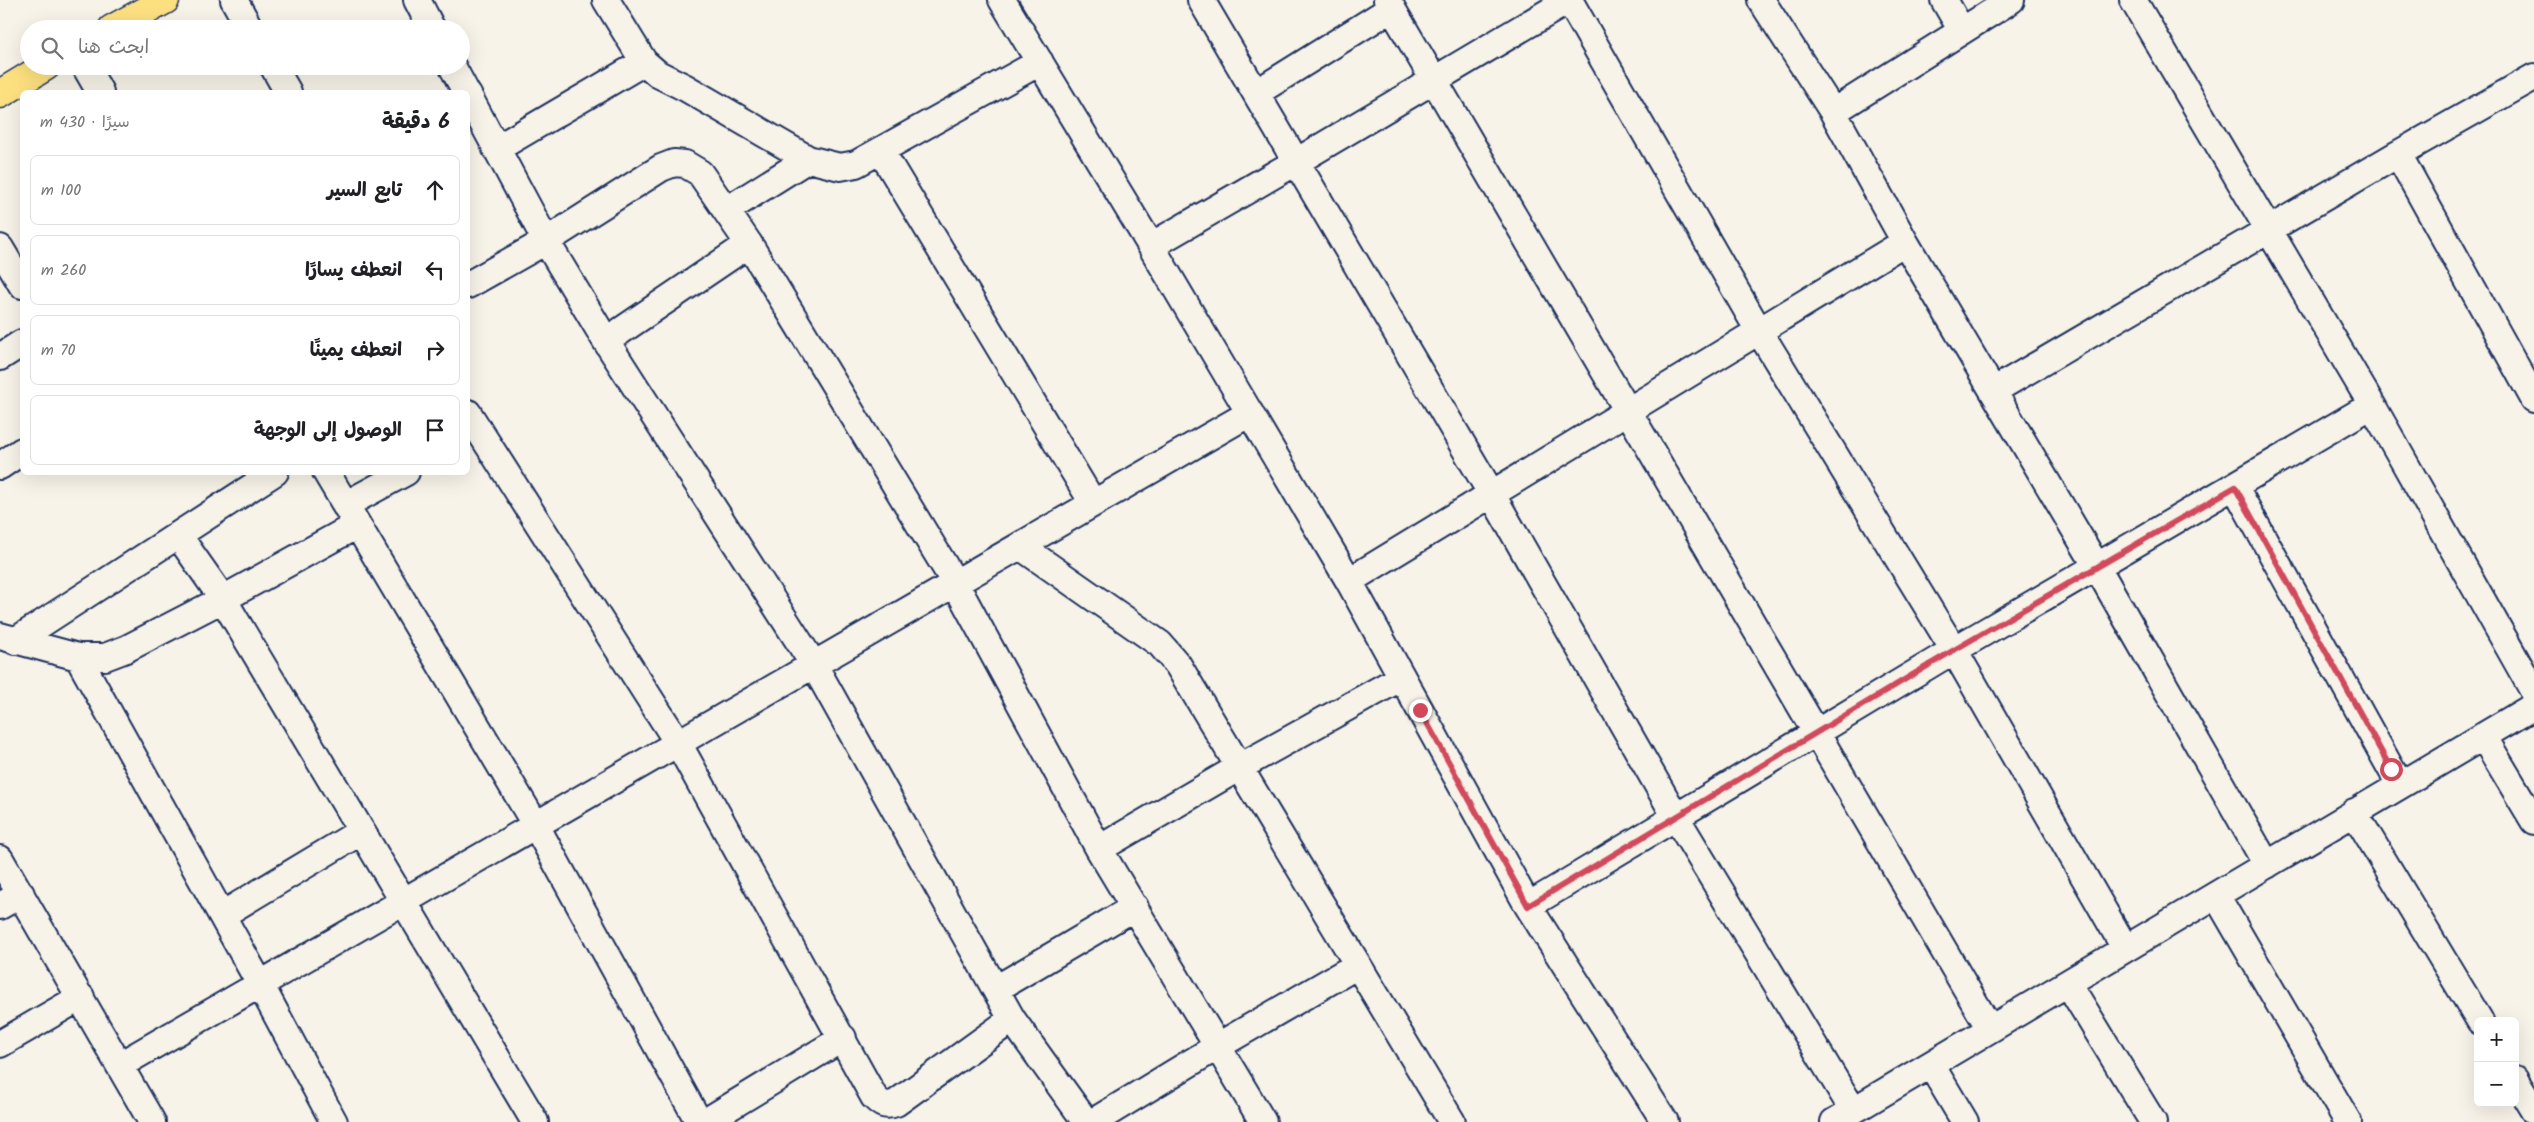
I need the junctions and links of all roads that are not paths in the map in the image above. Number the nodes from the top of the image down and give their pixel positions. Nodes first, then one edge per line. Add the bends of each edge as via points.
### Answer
1 (165, 0) edge
2 (234, 0) edge
3 (417, 0) edge
4 (606, 0) edge
5 (1002, 0) edge
6 (1201, 0) edge
7 (1569, 0) edge
8 (1761, 0) edge
9 (1944, 0) edge
10 (2011, 0) edge
11 (2133, 0) edge
12 (1390, 4) edge
13 (128, 20) edge
14 (245, 20) edge
15 (427, 20) edge
16 (1962, 30) junction
17 (644, 62) junction
18 (1040, 62) junction
19 (31, 75) edge
20 (90, 75) edge
21 (278, 75) edge
22 (457, 75) edge
23 (2534, 78) edge
24 (1434, 79) junction
25 (99, 90) edge
26 (287, 90) edge
27 (465, 90) edge
28 (1256, 93) junction
29 (0, 94) edge
30 (470, 100) edge
31 (1833, 112) junction
32 (496, 149) junction
33 (881, 151) junction
34 (2398, 154) junction
35 (808, 159) junction
36 (1296, 162) junction
37 (727, 210) junction
38 (2269, 231) junction
39 (546, 241) junction
40 (1905, 242) junction
41 (749, 244) junction
42 (1151, 246) junction
43 (0, 248) edge
44 (20, 282) edge
45 (470, 284) edge
46 (1758, 331) junction
47 (606, 341) junction
48 (20, 344) edge
49 (0, 357) edge
50 (1993, 391) junction
51 (2534, 399) edge
52 (2372, 405) junction
53 (1629, 410) junction
54 (1250, 413) junction
55 (471, 428) edge
56 (20, 452) edge
57 (0, 466) edge
58 (270, 475) edge
59 (328, 475) edge
60 (402, 475) edge
61 (2235, 487) junction
62 (1491, 493) junction
63 (1094, 503) junction
64 (351, 515) junction
65 (178, 535) junction
66 (1020, 546) junction
67 (2096, 567) junction
68 (1349, 581) junction
69 (954, 583) junction
70 (223, 599) junction
71 (7, 638) edge
72 (1954, 650) junction
73 (78, 657) junction
74 (814, 664) junction
75 (1402, 677) junction
76 (2534, 692) edge
77 (2534, 706) edge
78 (1817, 732) junction
79 (2483, 736) junction
80 (678, 743) junction
81 (1238, 768) junction
82 (2400, 785) junction
83 (2354, 812) junction
84 (1677, 819) junction
85 (2534, 821) edge
86 (535, 824) junction
87 (360, 832) junction
88 (1099, 849) junction
89 (0, 858) edge
90 (2267, 865) junction
91 (2216, 895) junction
92 (10, 900) edge
93 (402, 901) junction
94 (1528, 906) junction
95 (1135, 907) junction
96 (222, 915) junction
97 (2125, 948) junction
98 (1356, 966) junction
99 (2068, 983) junction
100 (260, 984) junction
101 (996, 989) junction
102 (81, 997) junction
103 (2478, 1017) edge
104 (1012, 1019) junction
105 (1990, 1029) junction
106 (843, 1038) junction
107 (0, 1044) edge
108 (1218, 1046) junction
109 (1931, 1064) junction
110 (120, 1065) junction
111 (2519, 1087) edge
112 (2534, 1111) edge
113 (1844, 1116) edge
114 (144, 1119) edge
115 (334, 1122) edge
116 (535, 1122) edge
117 (699, 1122) edge
118 (705, 1122) edge
119 (1086, 1122) edge
120 (1093, 1122) edge
121 (1263, 1122) edge
122 (1452, 1122) edge
123 (1665, 1122) edge
124 (1965, 1122) edge
125 (2153, 1122) edge
126 (2348, 1122) edge

1 - 13 main road
2 - 14 street
3 - 15 street
4 - 17 street
5 - 18 street
6 - 28 street
7 - 24 street
7 - 46 street
8 - 31 street
9 - 16 street
10 - 16 street
11 - 38 street
12 - 24 street
12 - 28 street
16 - 31 street
17 - 32 street
17 - 35 street via 658,74
18 - 33 street
18 - 42 street
19 - 29 main road
20 - 25 street
21 - 26 street
22 - 27 street
23 - 34 street
24 - 36 street
24 - 53 street
28 - 36 street
30 - 32 street
31 - 40 street
32 - 39 street
33 - 35 street via 856,164 840,167
33 - 63 street
34 - 38 street
34 - 51 street
35 - 37 street
36 - 42 street
36 - 62 street
37 - 39 street via 700,173 685,164 674,163
37 - 41 street
38 - 50 street
38 - 52 street
39 - 45 street
39 - 47 street
40 - 46 street
40 - 50 street
41 - 47 street
41 - 69 street
42 - 54 street
43 - 44 street
46 - 53 street
46 - 72 street
47 - 74 street
48 - 49 street
50 - 67 street
52 - 61 street
52 - 76 street
53 - 62 street
53 - 78 street
54 - 63 street
54 - 68 street
55 - 80 street
56 - 57 street
58 - 65 street
59 - 64 street
60 - 64 street
61 - 67 street
61 - 82 street
62 - 68 street
62 - 84 street
63 - 66 street
64 - 70 street
64 - 86 street
65 - 70 street
65 - 71 street
66 - 69 street
66 - 81 street via 1160,644 1178,665
67 - 72 street
67 - 90 street
68 - 75 street
69 - 74 street
69 - 88 street
70 - 73 street via 126,649 104,657
70 - 87 street
71 - 73 street
72 - 78 street
72 - 97 street
73 - 96 street
74 - 80 street
74 - 101 street
75 - 81 street
75 - 94 street
77 - 79 street
78 - 84 street
78 - 105 street
79 - 82 street
79 - 85 street
80 - 86 street
80 - 106 street
81 - 88 street
81 - 98 street
82 - 83 street
83 - 90 street
83 - 103 street
84 - 94 street
84 - 113 street
86 - 93 street
86 - 117 street
87 - 93 street
87 - 96 street
88 - 95 street
89 - 92 street
90 - 91 street
91 - 97 street
91 - 126 street
92 - 102 street
93 - 100 street
93 - 116 street
94 - 123 street
95 - 101 street
95 - 108 street
96 - 100 street
97 - 99 street
98 - 108 street
98 - 122 street
99 - 105 street
99 - 125 street
100 - 110 street
100 - 115 street
101 - 104 street
102 - 107 street
102 - 110 street
104 - 106 street via 896,1104 888,1106 874,1097
104 - 119 street
105 - 109 street
106 - 118 street
108 - 120 street
108 - 121 street
109 - 113 street
109 - 124 street
110 - 114 street
111 - 112 street

